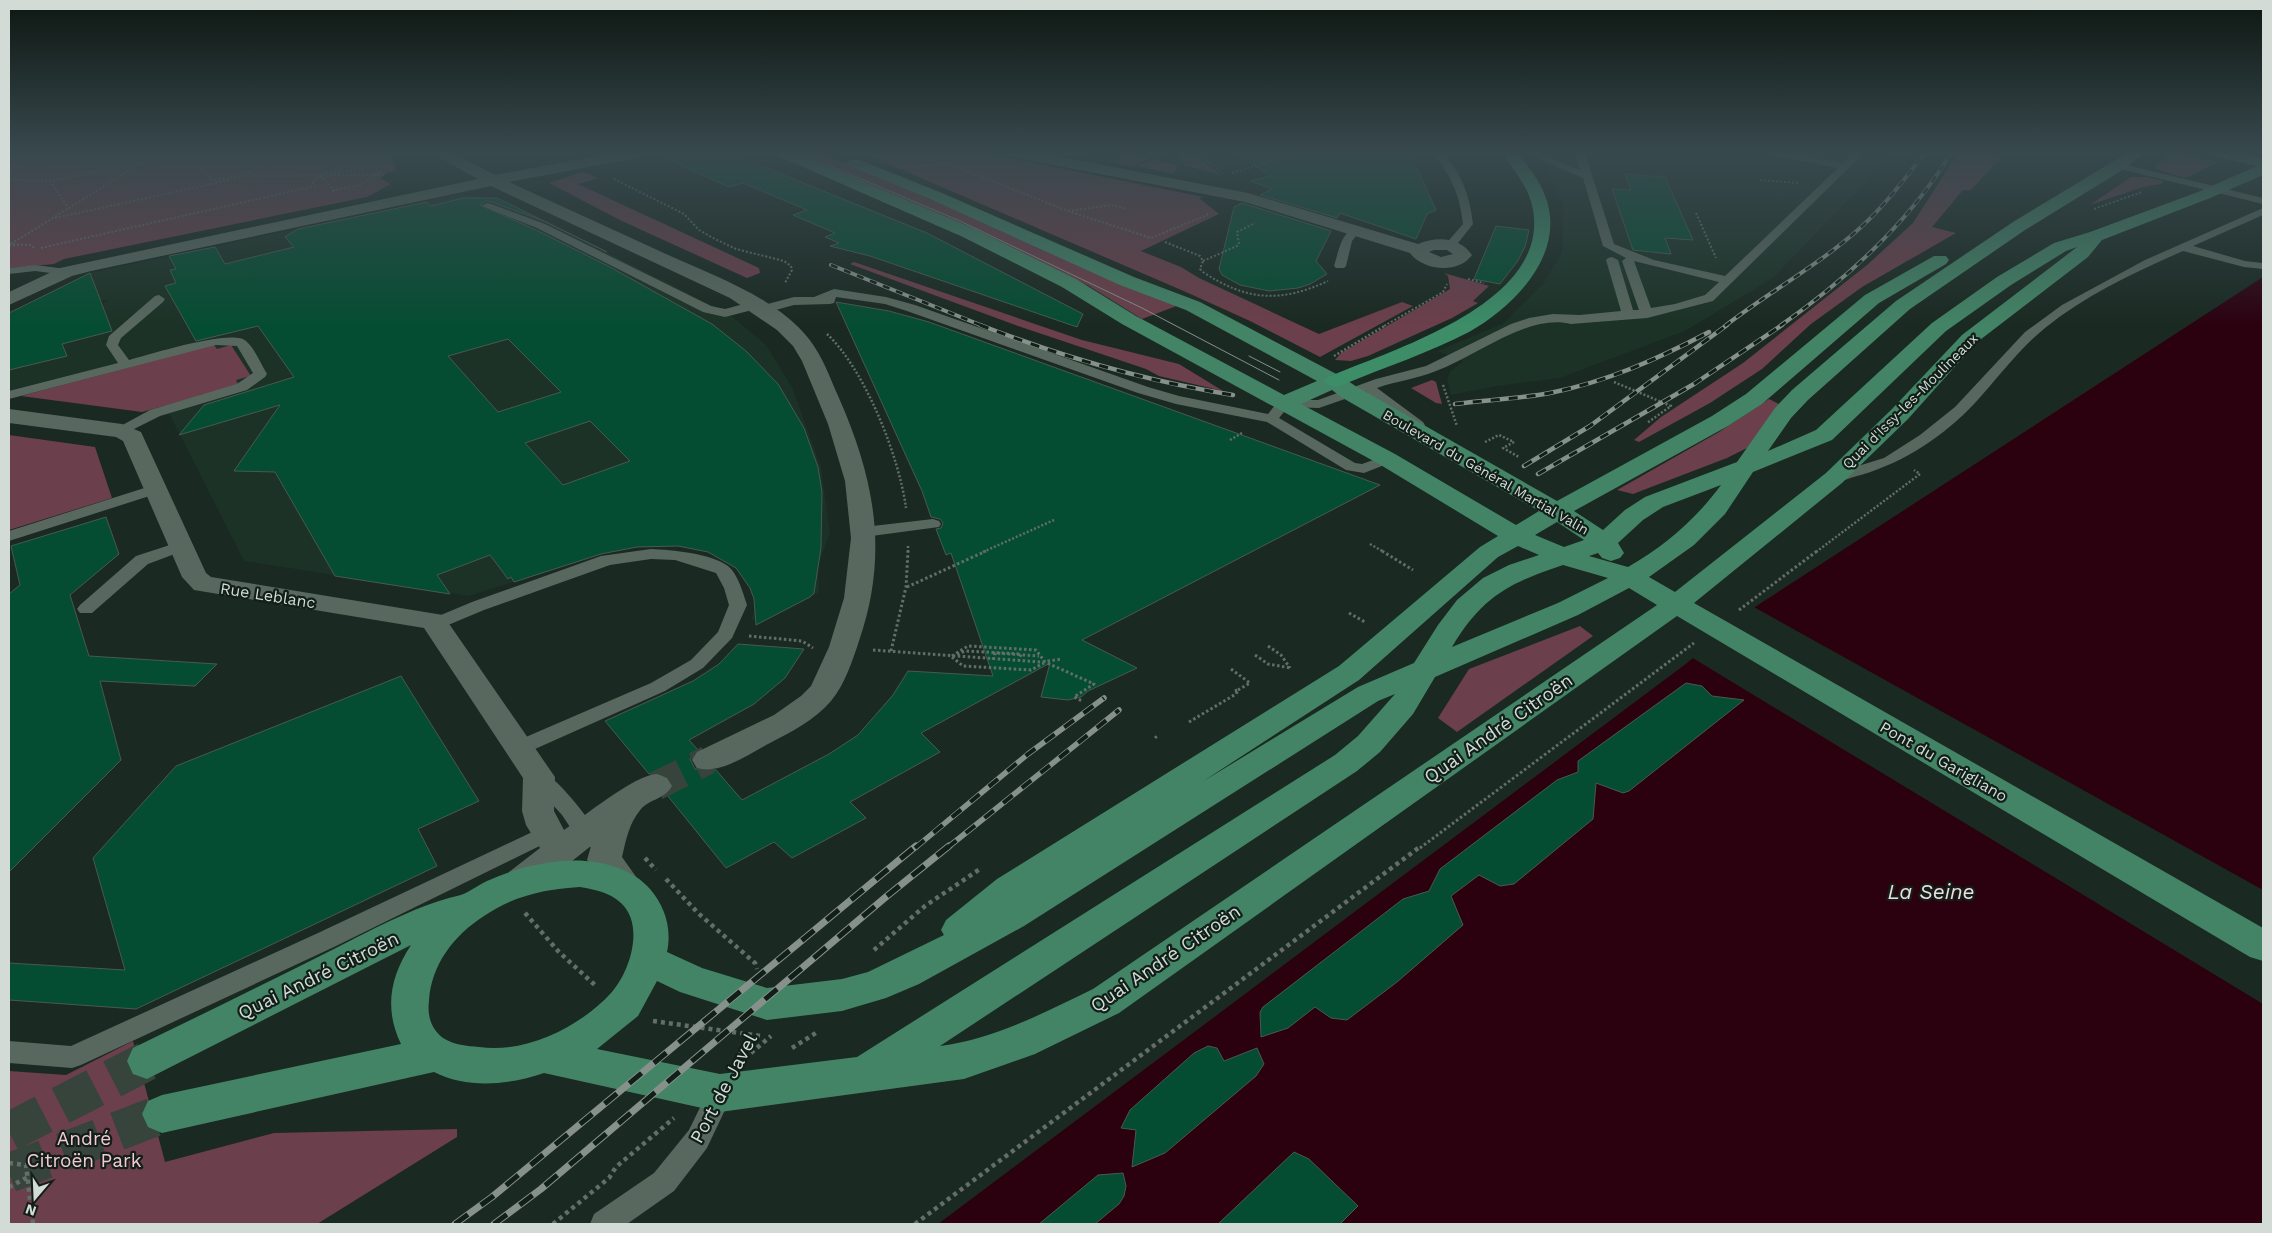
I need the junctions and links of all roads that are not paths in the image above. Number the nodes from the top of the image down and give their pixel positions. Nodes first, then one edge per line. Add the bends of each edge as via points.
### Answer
1 (351, 211) edge
2 (499, 211) edge
3 (558, 211) edge
4 (916, 211) edge
5 (966, 211) edge
6 (1289, 211) edge
7 (1467, 211) edge
8 (1541, 211) edge
9 (1598, 211) edge
10 (1799, 211) edge
11 (2045, 211) edge
12 (2163, 211) edge
13 (2262, 211) edge
14 (2248, 218) junction
15 (2263, 222) edge
16 (2019, 226) junction
17 (1355, 231) junction
18 (2096, 236) junction
19 (1450, 246) joint
20 (2182, 247) junction
21 (1612, 260) dead end
22 (1628, 262) dead end
23 (1340, 266) road end
24 (2263, 266) edge
25 (9, 271) edge
26 (66, 272) junction
27 (1728, 280) junction
28 (9, 299) edge
29 (159, 299) dead end
30 (759, 308) junction
31 (1647, 314) junction
32 (1628, 315) junction
33 (1582, 319) junction
34 (1508, 332) junction
35 (1382, 360) junction
36 (126, 365) junction
37 (1408, 375) junction
38 (1350, 387) junction
39 (9, 395) edge
40 (1278, 411) junction
41 (9, 416) edge
42 (122, 431) junction
43 (1834, 478) junction
44 (157, 489) junction
45 (1557, 511) junction
46 (933, 524) dead end
47 (864, 532) junction
48 (9, 536) edge
49 (1517, 536) junction
50 (1604, 542) junction
51 (182, 546) junction
52 (1565, 556) junction
53 (1626, 577) junction
54 (1675, 604) joint
55 (86, 609) dead end
56 (434, 624) junction
57 (519, 748) junction
58 (708, 760) tunnel mouth
59 (564, 838) junction
60 (604, 860) junction
61 (506, 888) junction
62 (627, 888) junction
63 (2263, 946) edge
64 (649, 960) junction
65 (906, 973) junction
66 (9, 1052) edge
67 (434, 1054) junction
68 (546, 1056) junction
69 (147, 1060) tunnel mouth
70 (862, 1076) junction
71 (720, 1093) junction
72 (162, 1114) tunnel mouth
73 (604, 1224) edge

1 - 26 street
2 - 30 lane via 541,226 707,309 725,313
3 - 30 street via 737,294
4 - 40 main road, Boulevard du Général Martial Valin via 1069,283
5 - 38 main road, Boulevard du Général Martial Valin via 1127,281 1193,306
6 - 17 street
7 - 19 lane via 1468,224
8 - 35 highway via 1536,254 1512,286 1478,318
9 - 27 lane via 1609,246 1619,252
10 - 27 lane
11 - 16 main road
12 - 18 main road, Quai d'Issy-les-Moulineaux
13 - 14 lane
14 - 15 lane
14 - 20 lane
16 - 45 main road via 1937,262 1872,299 1754,399
16 - 53 main road via 1903,305 1800,394 1716,508 1685,540
17 - 19 street via 1419,250 1431,245
17 - 23 lane via 1347,241
18 - 43 main road, Quai d'Issy-les-Moulineaux via 2082,253 1969,339 1900,414
18 - 50 main road via 2060,247 2004,281 1939,327 1824,434 1804,445 1654,502
20 - 24 lane
20 - 43 lane via 2084,297 2041,326 2008,354 1959,412 1894,458
21 - 32 lane
22 - 31 lane
25 - 26 lane via 35,268
26 - 28 street
27 - 31 lane via 1709,298
29 - 36 lane via 115,336 112,345
30 - 40 lane via 808,307 827,302 834,293 886,301 1176,400
30 - 47 street via 807,351 853,457 864,509
31 - 32 lane
32 - 33 lane
33 - 34 lane via 1573,326
33 - 34 lane via 1560,317 1516,325
34 - 37 lane via 1431,369
35 - 37 lane
35 - 38 highway
36 - 39 lane
36 - 42 lane via 216,341 241,342 260,374 242,387 155,413
37 - 38 lane
38 - 40 main road
38 - 45 main road, Boulevard du Général Martial Valin
40 - 49 main road, Boulevard du Général Martial Valin via 1387,459
41 - 42 street
42 - 44 street, Rue Leblanc via 133,437
43 - 54 main road, Quai d'Issy-les-Moulineaux
44 - 48 lane
44 - 51 street, Rue Leblanc
45 - 49 main road
45 - 50 main road, Boulevard du Général Martial Valin
46 - 47 lane
47 - 58 street via 863,576 856,607 843,650 822,691 802,711
49 - 52 main road, Boulevard du Général Martial Valin
49 - 65 main road via 1478,560 1348,673 1009,889
50 - 52 main road
50 - 53 main road, Boulevard du Général Martial Valin
51 - 55 lane via 142,560
51 - 56 street, Rue Leblanc via 195,577 204,584 433,621
52 - 53 main road, Boulevard du Général Martial Valin
52 - 70 main road via 1518,571 1492,584 1467,606 1432,655 1402,707 1375,738 1346,763
53 - 63 main road, Pont du Garigliano
53 - 65 main road via 1568,609 1368,694 1011,916
54 - 70 main road, Quai André Citroën via 1106,1001 1021,1042 964,1061
56 - 57 street
56 - 57 lane via 607,560 651,554 675,555 722,570 733,588 738,605 726,634 697,664 658,687
57 - 59 street via 539,777 538,812
59 - 60 lane
59 - 60 street via 643,793 612,828
59 - 61 street
59 - 66 lane via 326,940 72,1056
60 - 62 street
61 - 62 main road via 551,875 580,873 606,878
61 - 67 main road via 457,916 430,944 413,974 407,1005 414,1033
61 - 69 main road, Quai André Citroën via 388,939
62 - 64 main road via 641,901 650,918
64 - 65 main road via 692,981 768,1004 842,995 873,987
64 - 68 main road via 622,1007 582,1038
67 - 68 main road via 466,1066 505,1066
67 - 72 main road
68 - 71 main road, Quai André Citroën
70 - 71 main road, Quai André Citroën
71 - 73 lane, Port de Javel via 698,1139 664,1182

